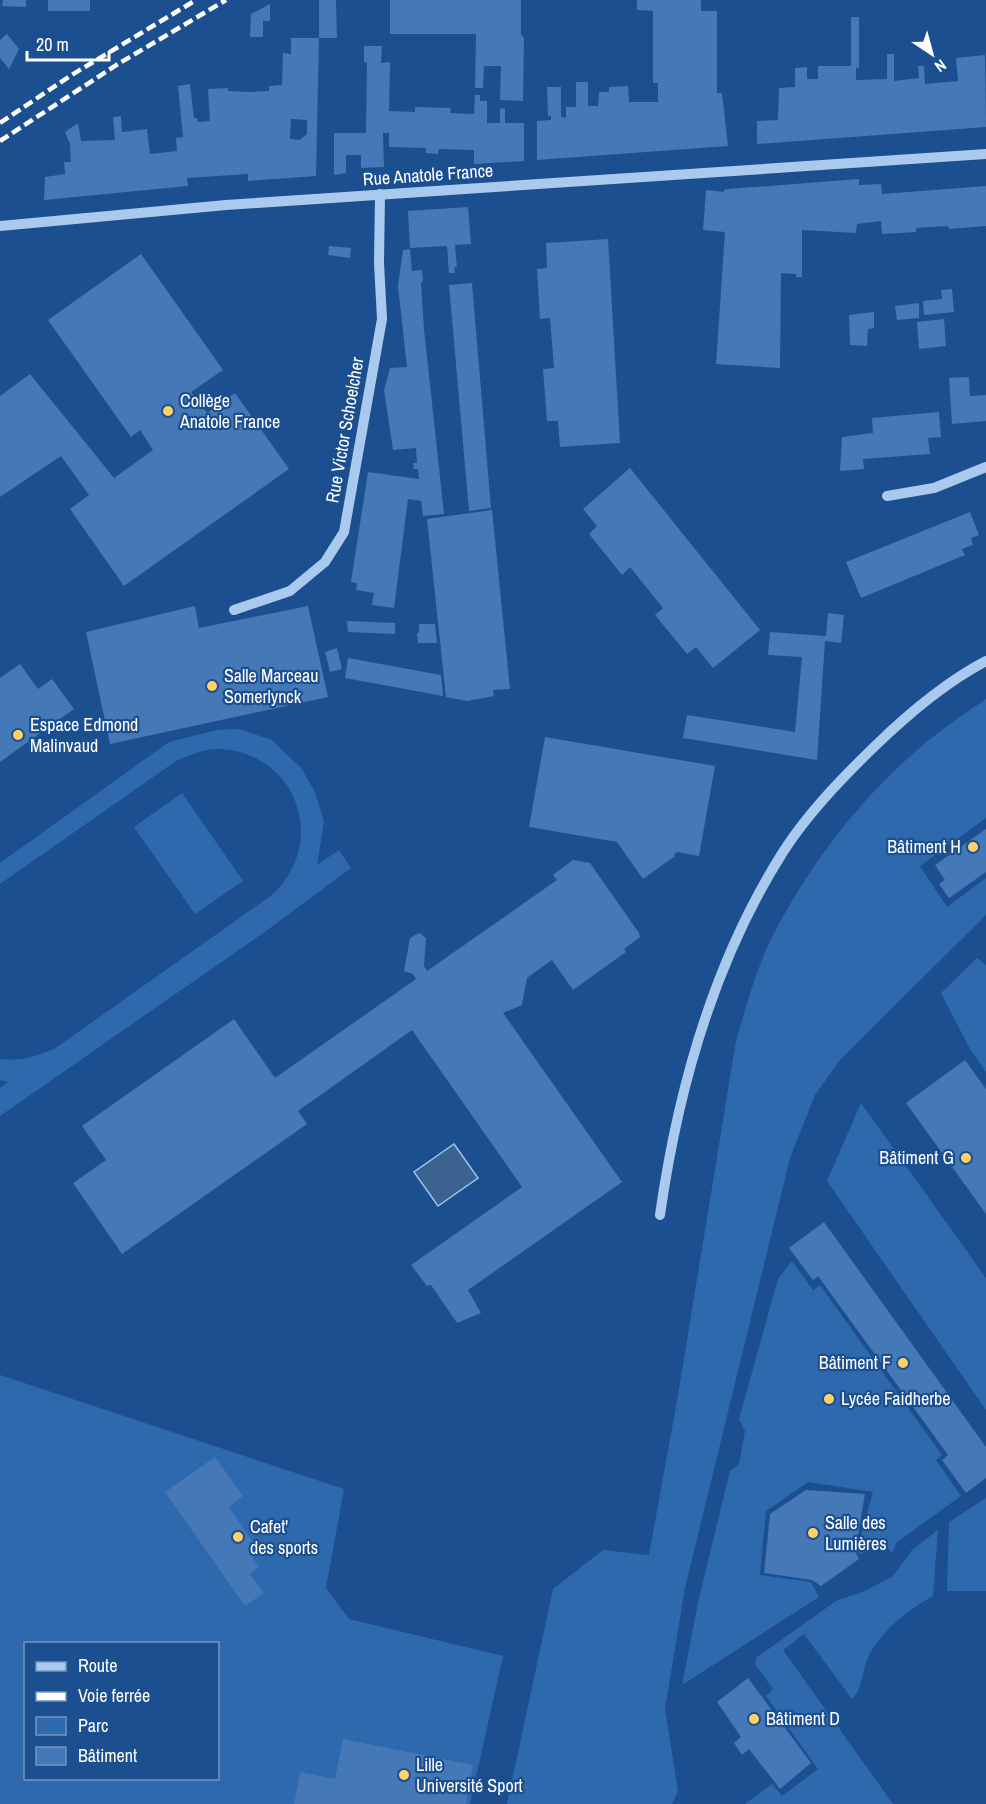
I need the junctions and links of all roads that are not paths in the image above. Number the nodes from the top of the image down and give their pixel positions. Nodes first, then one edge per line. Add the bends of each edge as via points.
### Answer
1 (986, 154) edge
2 (380, 194) junction
3 (0, 226) edge
4 (986, 467) edge
5 (887, 496) dead end
6 (234, 610) dead end
7 (986, 661) edge
8 (660, 1215) dead end

1 - 2 street, Rue Anatole France
2 - 3 street, Rue Anatole France
2 - 6 street, Rue Victor Schoelcher via 382,319 344,532 325,562 290,591
4 - 5 street via 934,488
7 - 8 street via 927,700 891,730 854,766 784,850 734,942 684,1088

